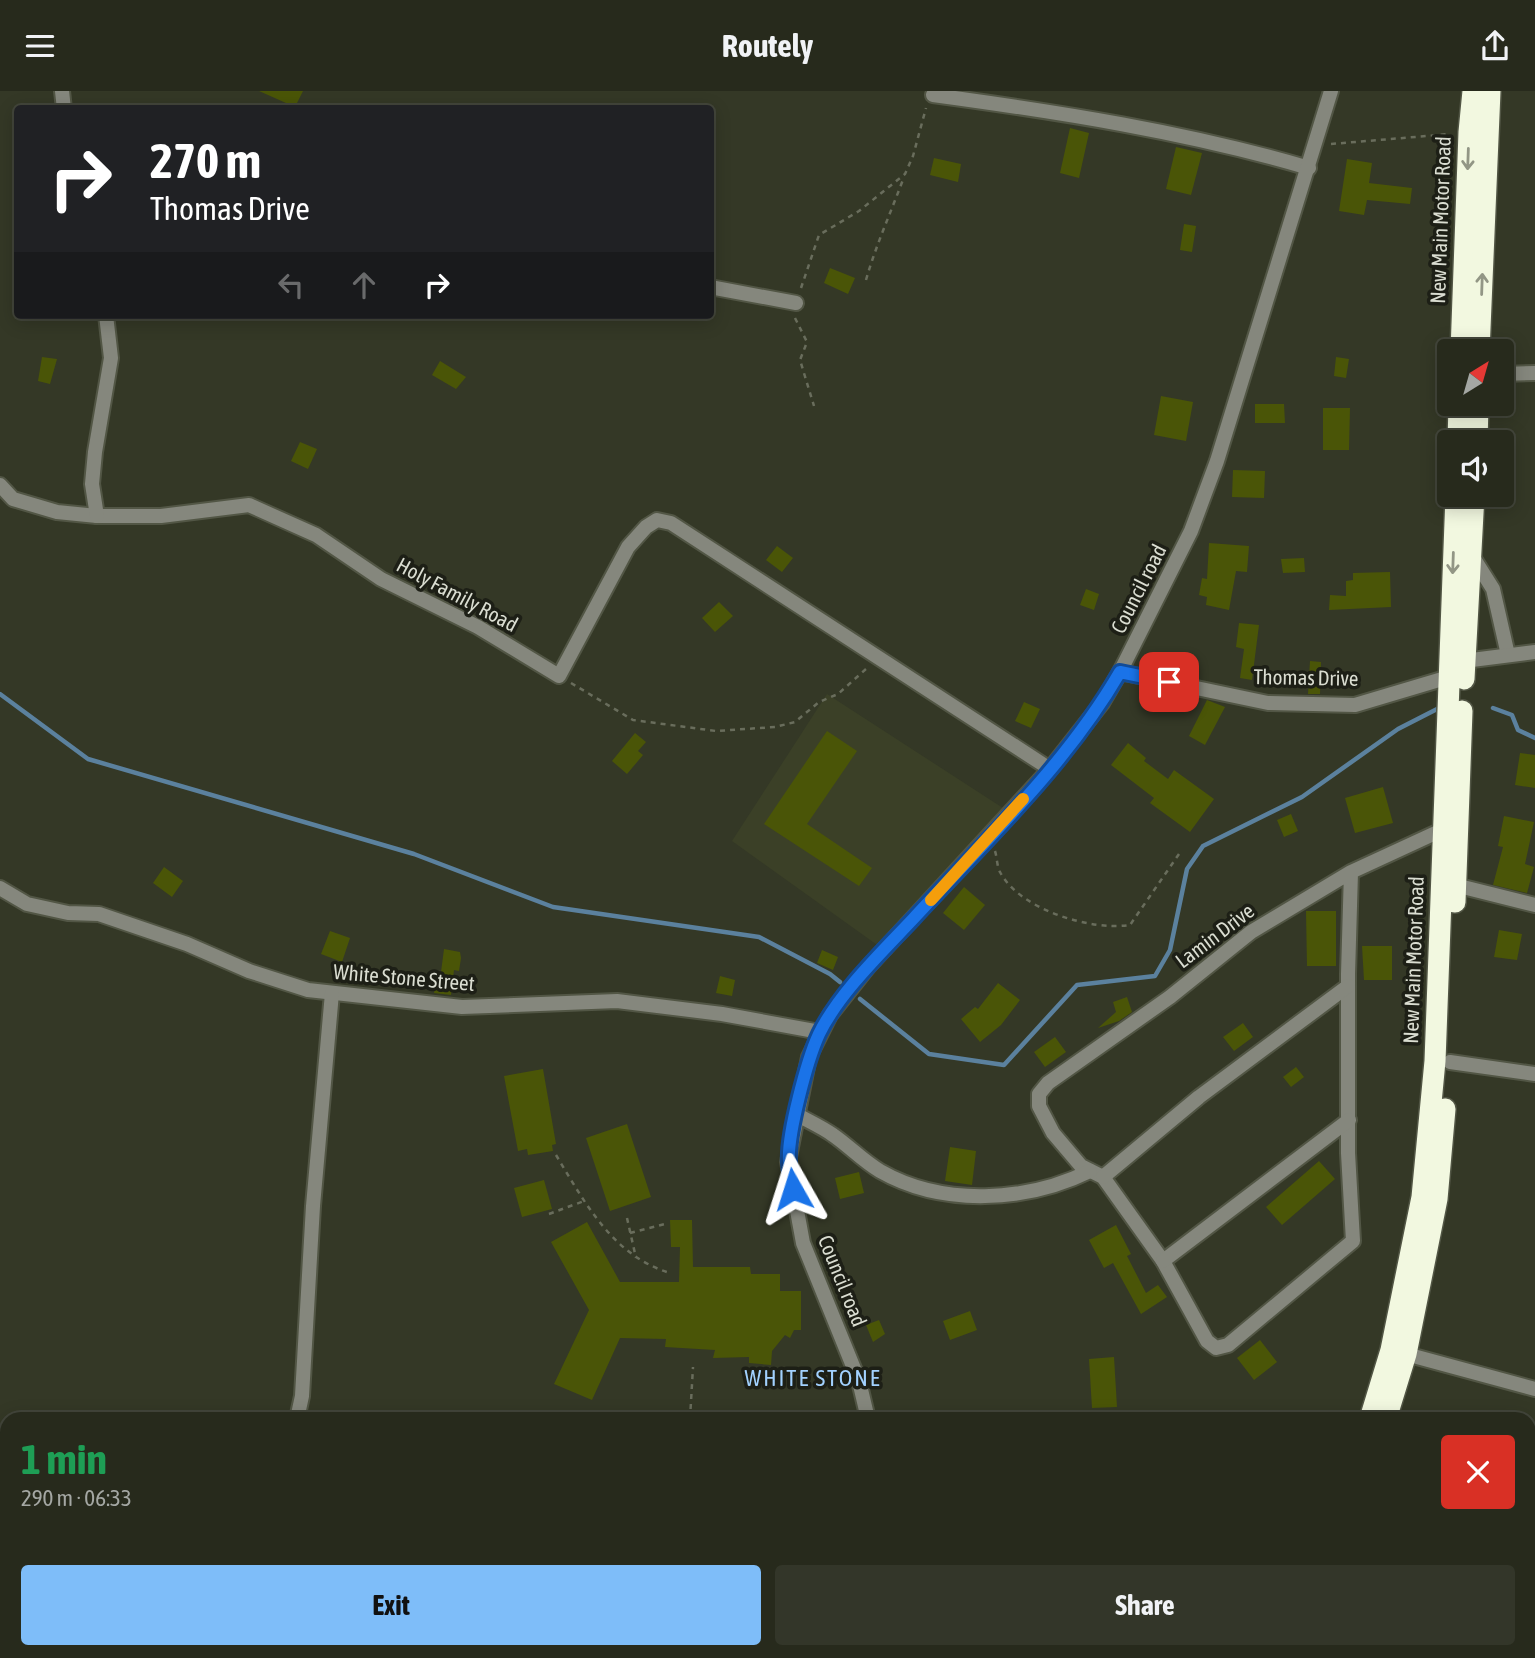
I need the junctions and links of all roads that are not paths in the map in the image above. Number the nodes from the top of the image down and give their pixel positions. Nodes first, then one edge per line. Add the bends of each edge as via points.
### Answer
1 (1331, 91) edge
2 (1473, 91) edge
3 (1490, 91) edge
4 (933, 95) road end
5 (1309, 168) junction
6 (714, 289) edge
7 (796, 303) road end
8 (106, 319) edge
9 (1461, 339) edge
10 (1480, 339) edge
11 (1535, 373) edge
12 (1514, 374) edge
13 (0, 485) edge
14 (1456, 507) edge
15 (1473, 507) edge
16 (97, 516) junction
17 (1471, 554) junction
18 (1535, 652) edge
19 (1508, 655) junction
20 (1464, 661) junction
21 (1120, 672) junction
22 (1449, 677) junction
23 (1050, 769) junction
24 (1442, 830) junction
25 (1351, 872) junction
26 (1455, 885) junction
27 (0, 888) edge
28 (1535, 905) edge
29 (1348, 986) junction
30 (332, 993) junction
31 (820, 1032) junction
32 (1450, 1062) junction
33 (1535, 1075) edge
34 (796, 1114) junction
35 (1349, 1120) junction
36 (1097, 1174) junction
37 (1163, 1261) junction
38 (1406, 1354) junction
39 (1535, 1389) edge
40 (298, 1412) edge
41 (866, 1412) edge
42 (1372, 1412) edge
43 (1388, 1412) edge

1 - 5 street, Council road
2 -> 9 highway, New Main Motor Road
10 -> 3 highway, New Main Motor Road
4 - 5 street via 1237,146
5 - 21 street, Council road via 1191,531
6 - 7 street
8 - 16 street via 111,358 92,484
11 - 12 street
13 - 16 street, Holy Family Road via 13,499 57,512
14 -> 22 highway, New Main Motor Road
15 - 17 highway, New Main Motor Road
16 - 23 street, Holy Family Road via 161,516 249,505 316,535 381,579 478,627 559,676 628,547 657,520 671,523
17 - 19 street via 1493,589
17 - 20 highway, New Main Motor Road
18 - 19 street
19 - 20 street
20 - 26 highway, New Main Motor Road
21 - 22 street, Thomas Drive via 1268,703 1355,705
21 - 23 street, Council road via 1102,703
22 - 24 highway, New Main Motor Road
23 - 31 street, Council road via 868,968
24 - 25 street, Lamin Drive
24 - 42 highway, New Main Motor Road via 1436,1061 1422,1197 1391,1350
25 - 29 street
25 - 36 street, Lamin Drive via 1251,932 1170,997 1048,1083 1039,1106 1053,1133 1066,1151
26 - 28 street
26 - 32 highway, New Main Motor Road
27 - 30 street, White Stone Street via 27,904 99,913 249,971
29 - 35 street
29 - 36 street
30 - 31 street, White Stone Street via 461,1007 617,1000
30 - 40 street
31 - 34 street, Council road via 809,1056
32 - 33 street
32 - 38 highway, New Main Motor Road via 1437,1199
34 - 36 street via 879,1170 922,1190 1013,1194
34 - 41 street, Council road via 788,1161 803,1243 859,1381
35 - 37 street
35 - 37 street via 1353,1241 1228,1345 1216,1348 1207,1341
36 - 37 street
38 - 39 street
38 - 43 highway, New Main Motor Road

